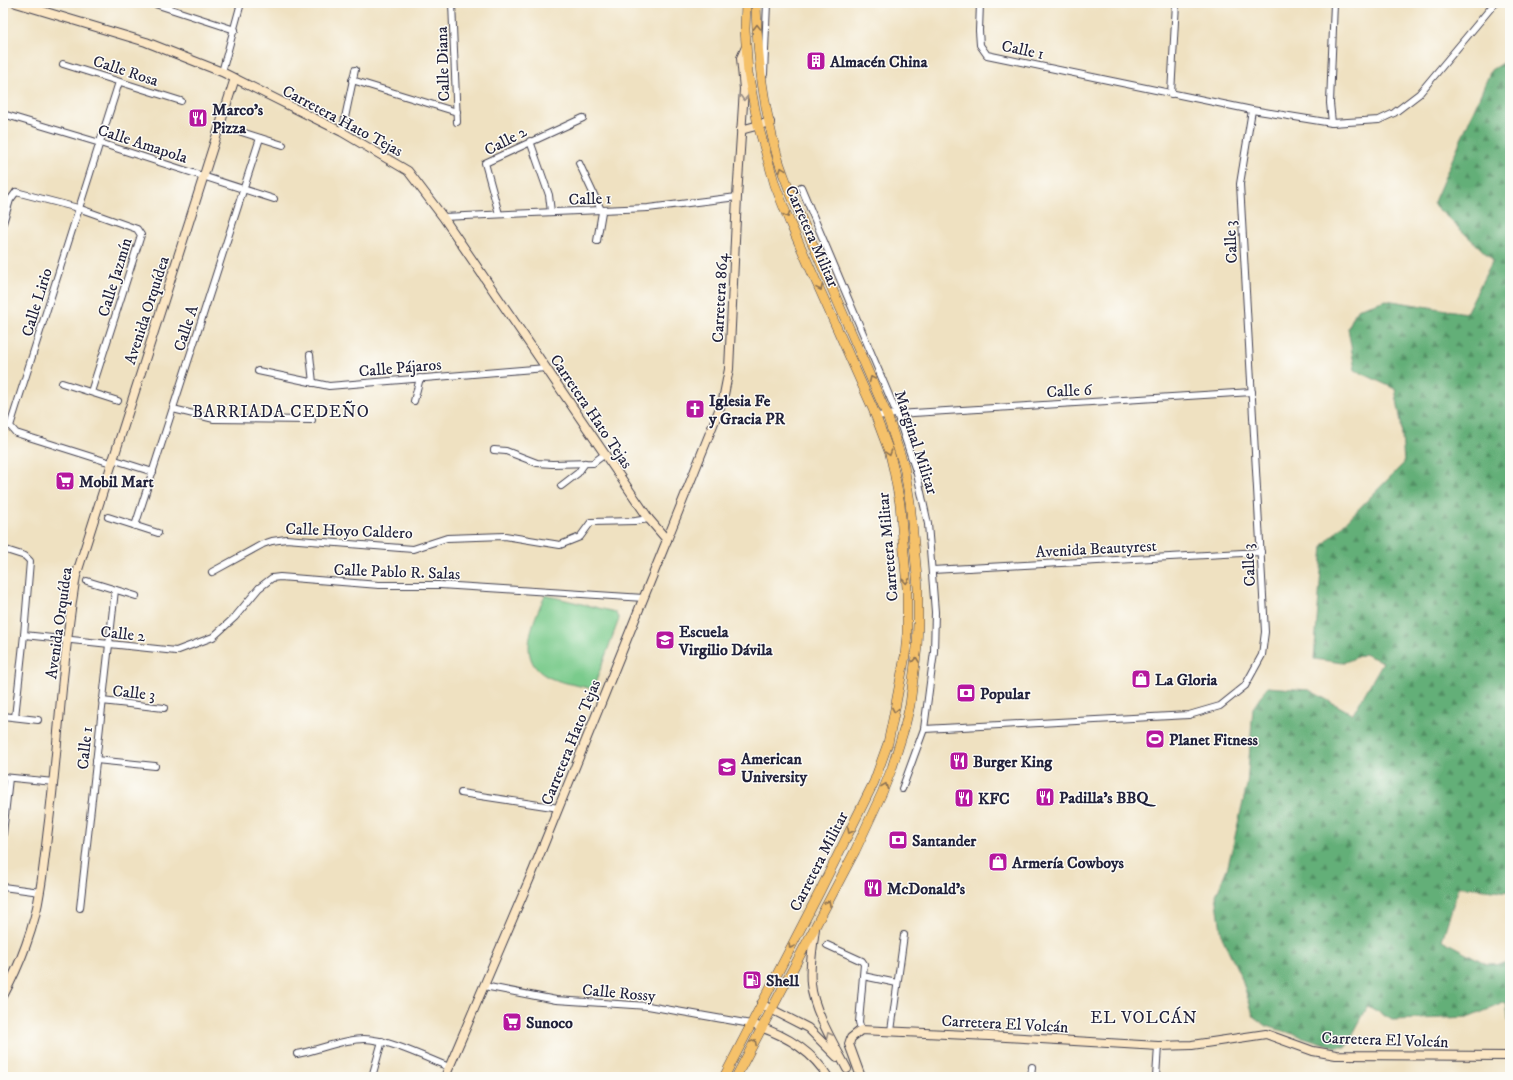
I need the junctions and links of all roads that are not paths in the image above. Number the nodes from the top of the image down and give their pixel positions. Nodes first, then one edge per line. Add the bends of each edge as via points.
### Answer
1 (16, 3) edge
2 (152, 3) edge
3 (242, 3) edge
4 (452, 3) edge
5 (746, 3) edge
6 (756, 3) edge
7 (767, 3) edge
8 (980, 3) edge
9 (1176, 3) edge
10 (1334, 3) edge
11 (1495, 3) edge
12 (235, 30) junction
13 (746, 47) junction
14 (63, 64) dead end
15 (355, 70) dead end
16 (222, 72) junction
17 (235, 78) junction
18 (352, 80) junction
19 (119, 82) junction
20 (764, 93) junction
21 (1171, 94) junction
22 (181, 101) dead end
23 (1252, 110) junction
24 (457, 112) junction
25 (3, 114) edge
26 (583, 118) dead end
27 (457, 122) dead end
28 (770, 122) junction
29 (1332, 123) junction
30 (758, 125) junction
31 (232, 129) dead end
32 (741, 130) junction
33 (342, 132) junction
34 (260, 138) junction
35 (530, 141) junction
36 (100, 143) junction
37 (284, 145) dead end
38 (579, 163) dead end
39 (204, 176) junction
40 (801, 187) dead end
41 (243, 189) junction
42 (737, 197) junction
43 (274, 199) dead end
44 (78, 208) junction
45 (601, 210) junction
46 (551, 212) junction
47 (499, 214) junction
48 (443, 217) junction
49 (802, 219) junction
50 (3, 222) edge
51 (816, 222) junction
52 (597, 241) dead end
53 (310, 356) dead end
54 (546, 368) junction
55 (258, 371) dead end
56 (420, 378) junction
57 (62, 383) dead end
58 (314, 383) junction
59 (91, 392) junction
60 (1252, 392) junction
61 (118, 401) dead end
62 (414, 401) dead end
63 (173, 409) junction
64 (892, 414) junction
65 (876, 416) junction
66 (312, 420) dead end
67 (494, 450) dead end
68 (605, 454) junction
69 (112, 461) junction
70 (585, 463) junction
71 (153, 472) junction
72 (561, 486) dead end
73 (108, 517) dead end
74 (649, 519) junction
75 (135, 526) junction
76 (158, 533) dead end
77 (667, 540) junction
78 (3, 549) edge
79 (1261, 552) junction
80 (932, 570) junction
81 (212, 572) dead end
82 (87, 581) dead end
83 (115, 590) junction
84 (136, 596) dead end
85 (644, 598) junction
86 (24, 635) junction
87 (67, 639) junction
88 (108, 645) junction
89 (176, 651) joint
90 (102, 702) junction
91 (164, 708) dead end
92 (3, 716) edge
93 (15, 717) junction
94 (38, 720) dead end
95 (924, 729) junction
96 (96, 760) junction
97 (155, 766) dead end
98 (6, 778) edge
99 (54, 782) junction
100 (902, 789) dead end
101 (461, 793) dead end
102 (559, 808) junction
103 (3, 834) edge
104 (3, 887) edge
105 (40, 892) junction
106 (80, 908) dead end
107 (816, 927) junction
108 (904, 935) dead end
109 (827, 945) dead end
110 (863, 976) junction
111 (897, 983) junction
112 (484, 986) junction
113 (3, 996) edge
114 (761, 1004) junction
115 (772, 1010) junction
116 (751, 1024) junction
117 (762, 1028) junction
118 (861, 1030) junction
119 (890, 1031) junction
120 (382, 1041) junction
121 (1158, 1046) junction
122 (297, 1054) dead end
123 (1510, 1056) edge
124 (449, 1067) junction
125 (1032, 1067) dead end
126 (849, 1073) edge
127 (372, 1077) edge
128 (445, 1077) edge
129 (724, 1077) edge
130 (736, 1077) edge
131 (828, 1077) edge
132 (861, 1077) edge
133 (1030, 1077) edge
134 (1156, 1077) edge

1 - 16 street, Carretera Hato Tejas via 146,42
2 - 12 street
3 - 12 street
4 - 24 street, Calle Diana
5 - 13 main road, Carretera Militar
20 -> 6 main road, Carretera Militar
7 - 20 street
8 - 21 street, Calle 1 via 980,45 987,55
9 - 21 street
10 - 29 street via 1330,103
11 - 29 street, Calle 1 via 1419,94 1394,113 1378,120
12 - 16 street
13 - 30 main road, Carretera Militar
13 -> 32 street, Carretera 864 via 741,58 744,89
14 - 19 street, Calle Rosa
15 - 18 street
16 - 17 street, Carretera Hato Tejas
17 - 33 street, Carretera Hato Tejas
17 - 39 street, Avenida Orquídea
18 - 24 street, Calle Diana
18 - 33 street
19 - 22 street, Calle Rosa
19 - 36 street, Calle Lirio
20 - 28 main road, Carretera Militar
21 - 23 street, Calle 1
23 - 29 street, Calle 1
23 - 60 street, Calle 3 via 1240,184
24 - 27 street
25 - 36 street, Calle Amapola
26 - 35 street, Calle 2
28 - 30 street
49 -> 28 main road, Carretera Militar via 777,156
30 - 32 street
30 -> 65 main road, Carretera Militar via 781,201
31 - 34 street
32 - 42 street, Carretera 864
33 - 48 street, Carretera Hato Tejas via 408,172
34 - 37 street
34 - 41 street, Calle A
35 - 46 street via 549,195
35 - 47 street, Calle 2 via 485,163
36 - 39 street, Calle Amapola
36 - 44 street, Calle Lirio
38 - 45 street
39 - 41 street, Calle Amapola
39 - 69 street, Avenida Orquídea
40 - 51 street, Marginal Militar
41 - 43 street, Calle Amapola
41 - 63 street, Calle A
42 - 45 street, Calle 1 via 648,208
42 - 77 street, Carretera 864 via 729,369 723,400
44 - 50 street, Calle Jazmín via 15,189
44 - 59 street, Calle Jazmín via 138,229 141,235
44 - 69 street, Calle Lirio via 10,426 16,433
45 - 46 street, Calle 1
45 - 52 street
46 - 47 street, Calle 1
47 - 48 street, Calle 1
48 - 54 street, Carretera Hato Tejas
49 - 51 street
64 -> 49 main road, Carretera Militar
51 - 64 street, Marginal Militar
53 - 58 street
54 - 56 street, Calle Pájaros
54 - 68 street, Carretera Hato Tejas
55 - 58 street, Calle Pájaros
56 - 58 street, Calle Pájaros via 329,386
56 - 62 street
57 - 59 street
59 - 61 street
60 - 64 street, Calle 6
60 - 79 street, Calle 3
63 - 66 street via 214,419
63 - 71 street, Calle A
64 - 65 street, Calle 6
64 - 80 street, Marginal Militar via 917,474 928,524
107 -> 64 main road, Carretera Militar via 858,844 892,768 906,726 914,678 918,588 910,502
65 -> 114 main road, Carretera Militar via 890,454 900,504 907,615 905,656 899,691 888,743 874,782
67 - 70 street via 506,451 537,463
68 - 70 street via 593,463
68 - 74 street, Carretera Hato Tejas
69 - 71 street
69 - 87 street, Avenida Orquídea via 76,576
70 - 72 street
71 - 75 street, Calle A
73 - 75 street
74 - 77 street, Carretera Hato Tejas
74 - 81 street, Calle Hoyo Caldero via 591,522 580,537 560,545 505,536 447,538 413,549 286,539 263,544
75 - 76 street
77 - 85 street, Carretera Hato Tejas
78 - 86 street via 25,556 30,561
79 - 80 street, Avenida Beautyrest
79 - 95 street, Calle 3 via 1265,632 1262,655 1245,686 1220,706 1189,715
80 - 95 street, Marginal Militar via 934,652
82 - 83 street
83 - 84 street
83 - 88 street, Calle 1
85 - 89 street, Calle Pablo R. Salas via 440,585 379,585 280,577 272,578 258,588 235,617 213,637
85 - 102 street, Carretera Hato Tejas
86 - 87 street, Calle 2
86 - 93 street
87 - 88 street, Calle 2
87 - 99 street, Avenida Orquídea
88 - 89 street, Calle 2
88 - 90 street, Calle 1
90 - 91 street, Calle 3
90 - 96 street, Calle 1
92 - 93 street
93 - 94 street
95 - 100 street, Marginal Militar
96 - 97 street
96 - 106 street, Calle 1
98 - 99 street
98 - 103 street
99 - 105 street, Avenida Orquídea
101 - 102 street
102 - 112 street, Carretera Hato Tejas
104 - 105 street
105 - 113 street, Avenida Orquídea via 28,941
107 - 115 main road, Carretera Militar
126 -> 107 street via 826,1028 811,986 810,966
108 - 111 street
109 - 110 street via 862,961
110 - 111 street
110 - 118 street via 859,1022
111 - 119 street
112 - 116 street, Calle Rossy via 556,1000 648,1006
112 - 124 street, Carretera Hato Tejas
114 - 115 street
114 - 116 main road, Carretera Militar
115 - 117 main road, Carretera Militar
115 - 126 street via 808,1028 832,1051
116 - 117 street
116 - 129 main road, Carretera Militar
130 -> 117 main road, Carretera Militar
117 - 131 street via 801,1047 815,1059
118 - 119 street, Carretera El Volcán
118 - 132 street via 851,1038 849,1044
119 - 121 street, Carretera El Volcán
120 - 122 street via 363,1039
120 - 124 street
120 - 127 street
121 - 123 street, Carretera El Volcán via 1266,1034 1313,1051 1336,1055
121 - 134 street
124 - 128 street, Carretera Hato Tejas
125 - 133 street

